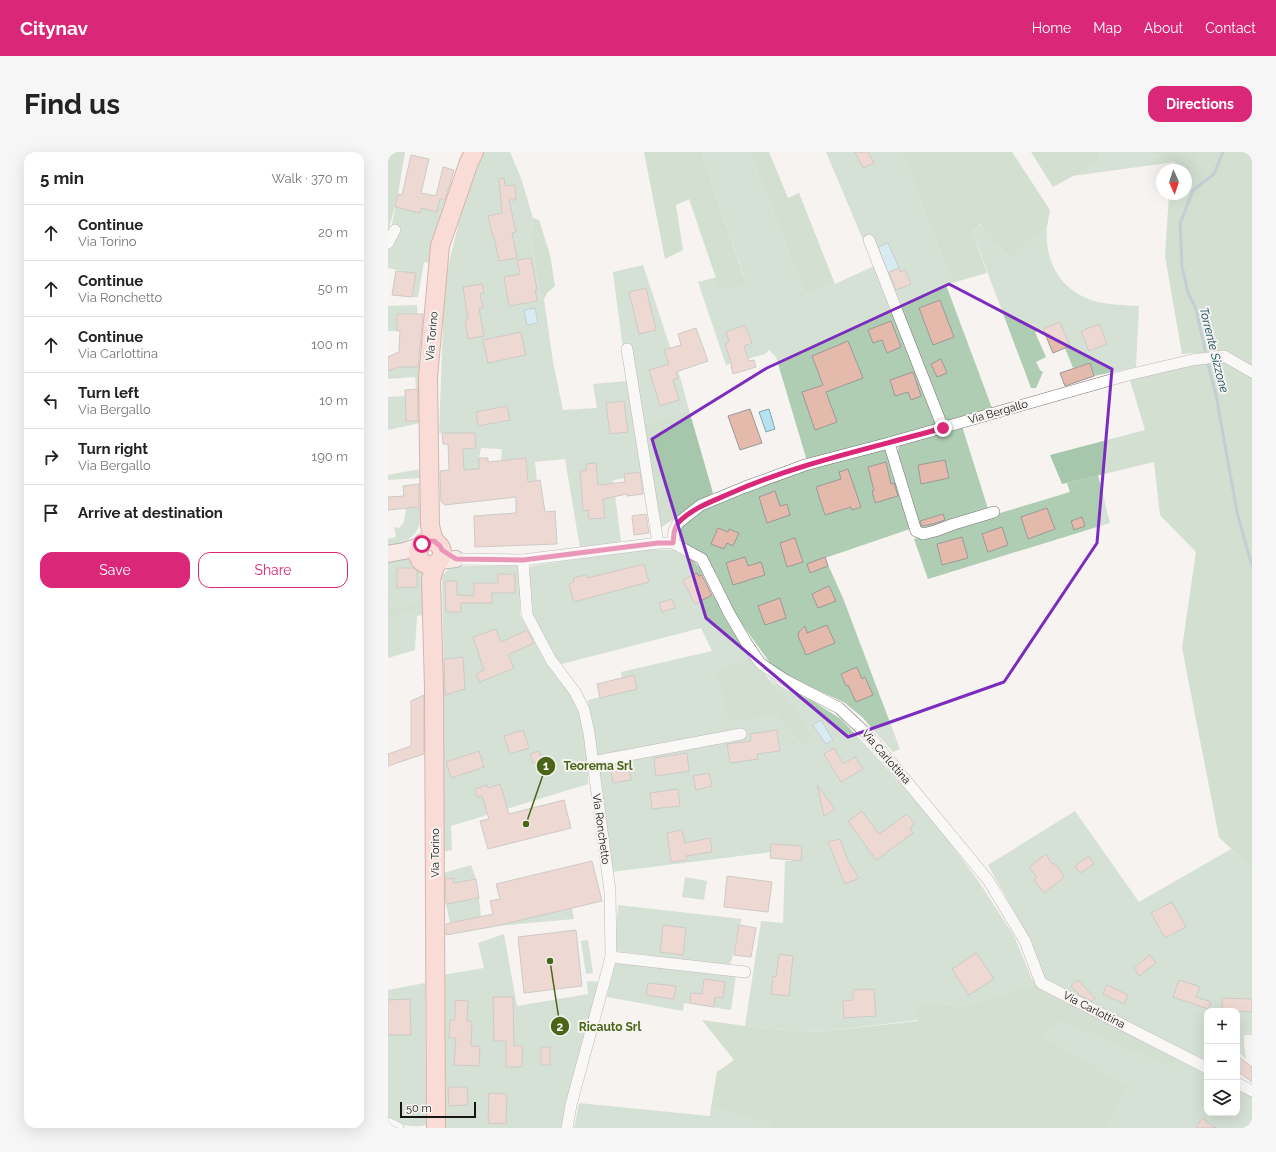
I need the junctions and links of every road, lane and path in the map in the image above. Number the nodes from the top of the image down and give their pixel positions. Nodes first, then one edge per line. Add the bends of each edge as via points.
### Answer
1 (474, 152) edge
2 (395, 230) dead end
3 (869, 240) dead end
4 (388, 243) edge
5 (627, 349) dead end
6 (1252, 372) edge
7 (943, 428) junction
8 (889, 443) junction
9 (994, 512) dead end
10 (658, 543) junction
11 (673, 543) junction
12 (430, 553) junction
13 (388, 554) edge
14 (523, 560) junction
15 (741, 734) dead end
16 (592, 762) junction
17 (611, 957) junction
18 (745, 972) dead end
19 (1204, 1066) edge
20 (1240, 1085) edge
21 (1252, 1091) edge
22 (388, 1123) edge
23 (398, 1128) edge
24 (436, 1128) edge
25 (567, 1128) edge

1 - 12 main road, Via Torino via 440,246 428,376
2 - 4 street
3 - 7 street
5 - 10 street
6 - 7 street, Via Bergallo via 1228,357 1192,360 1128,375
7 - 8 street, Via Bergallo
8 - 9 street via 916,531 923,534
8 - 11 street, Via Bergallo via 805,465 701,505 678,523
10 - 11 street, Via Carlottina
10 - 14 street, Via Carlottina
11 - 19 street, Via Carlottina via 702,559 728,613 760,663 787,681 839,708 871,738 988,880 1025,941 1041,983
12 - 13 street
12 - 14 street
12 - 24 main road, Via Torino via 434,696
14 - 16 street, Via Ronchetto via 527,615 551,660 575,692 584,710
15 - 16 street
16 - 17 street, Via Ronchetto via 610,891
17 - 18 street
17 - 25 street, Via Ronchetto
20 - 21 street
22 - 23 street

